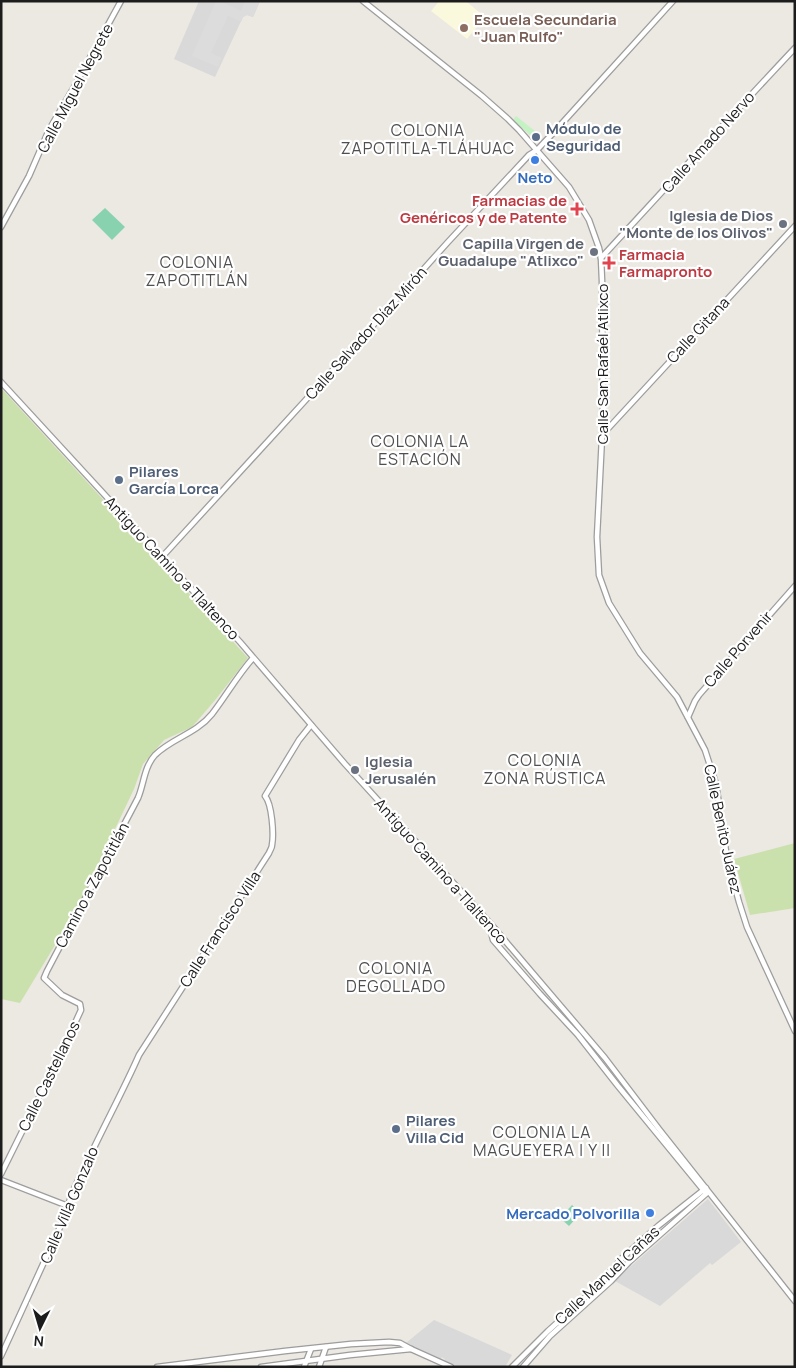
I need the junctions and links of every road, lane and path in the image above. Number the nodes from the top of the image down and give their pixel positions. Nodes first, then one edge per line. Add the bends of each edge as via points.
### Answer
1 (121, 1) edge
2 (362, 1) edge
3 (674, 1) edge
4 (795, 48) edge
5 (537, 150) junction
6 (795, 226) edge
7 (1, 227) edge
8 (601, 258) junction
9 (1, 382) edge
10 (602, 435) junction
11 (162, 557) junction
12 (795, 586) edge
13 (253, 658) junction
14 (648, 664) joint
15 (688, 717) junction
16 (311, 725) junction
17 (495, 929) junction
18 (80, 1004) joint
19 (795, 1031) edge
20 (139, 1055) joint
21 (657, 1130) junction
22 (1, 1174) edge
23 (1, 1180) edge
24 (706, 1191) junction
25 (68, 1206) junction
26 (795, 1301) edge
27 (326, 1347) junction
28 (311, 1349) junction
29 (411, 1349) junction
30 (1, 1356) edge
31 (322, 1359) junction
32 (306, 1361) junction
33 (157, 1367) edge
34 (261, 1367) edge
35 (304, 1367) edge
36 (318, 1367) edge
37 (451, 1367) edge
38 (512, 1367) edge
39 (523, 1367) edge

1 - 7 street, Calle Miguel Negrete via 49,130
2 - 5 street, Calle San Rafaél Atlixco via 489,102
3 - 5 street, Calle Salvador Díaz Mirón
4 - 8 street, Calle Amado Nervo
5 - 8 street, Calle San Rafaél Atlixco via 583,209
5 - 11 street, Calle Salvador Díaz Mirón via 448,242
6 - 10 street, Calle Gitana
8 - 10 street, Calle San Rafaél Atlixco
9 - 11 street, Antiguo Camino a Tlaltenco
10 - 14 street, Calle San Rafaél Atlixco via 597,537 599,575 609,603
11 - 13 street, Antiguo Camino a Tlaltenco
12 - 15 street, Calle Porvenir via 699,694
13 - 16 street, Antiguo Camino a Tlaltenco
13 - 18 street, Camino a Zapotitlán via 212,714 200,726 154,756 145,773 138,798 44,978 62,995
14 - 15 street, Calle Benito Juárez via 671,689
15 - 19 street, Calle Benito Juárez via 714,776 727,858 747,927
16 - 17 street, Antiguo Camino a Tlaltenco
16 - 20 street, Calle Francisco Villa via 265,796 271,814 272,844 269,853
17 - 21 street, Antiguo Camino a Tlaltenco via 605,1058
17 - 21 street via 493,940
18 - 22 street, Calle Castellanos via 81,1010 65,1045
20 - 25 street, Calle Villa Gonzalo
21 - 24 street, Antiguo Camino a Tlaltenco
23 - 25 street
24 - 26 street
24 - 38 street, Calle Manuel Cañas via 658,1226 622,1258 598,1286
24 - 39 street, Calle Manuel Cañas via 550,1336
25 - 30 street, Calle Villa Gonzalo
27 - 28 street
27 - 29 street via 389,1342
27 - 31 street
28 - 32 street
28 - 33 street
29 - 31 street
29 - 37 street
31 - 32 street
31 - 36 street
32 - 34 street
32 - 35 street

